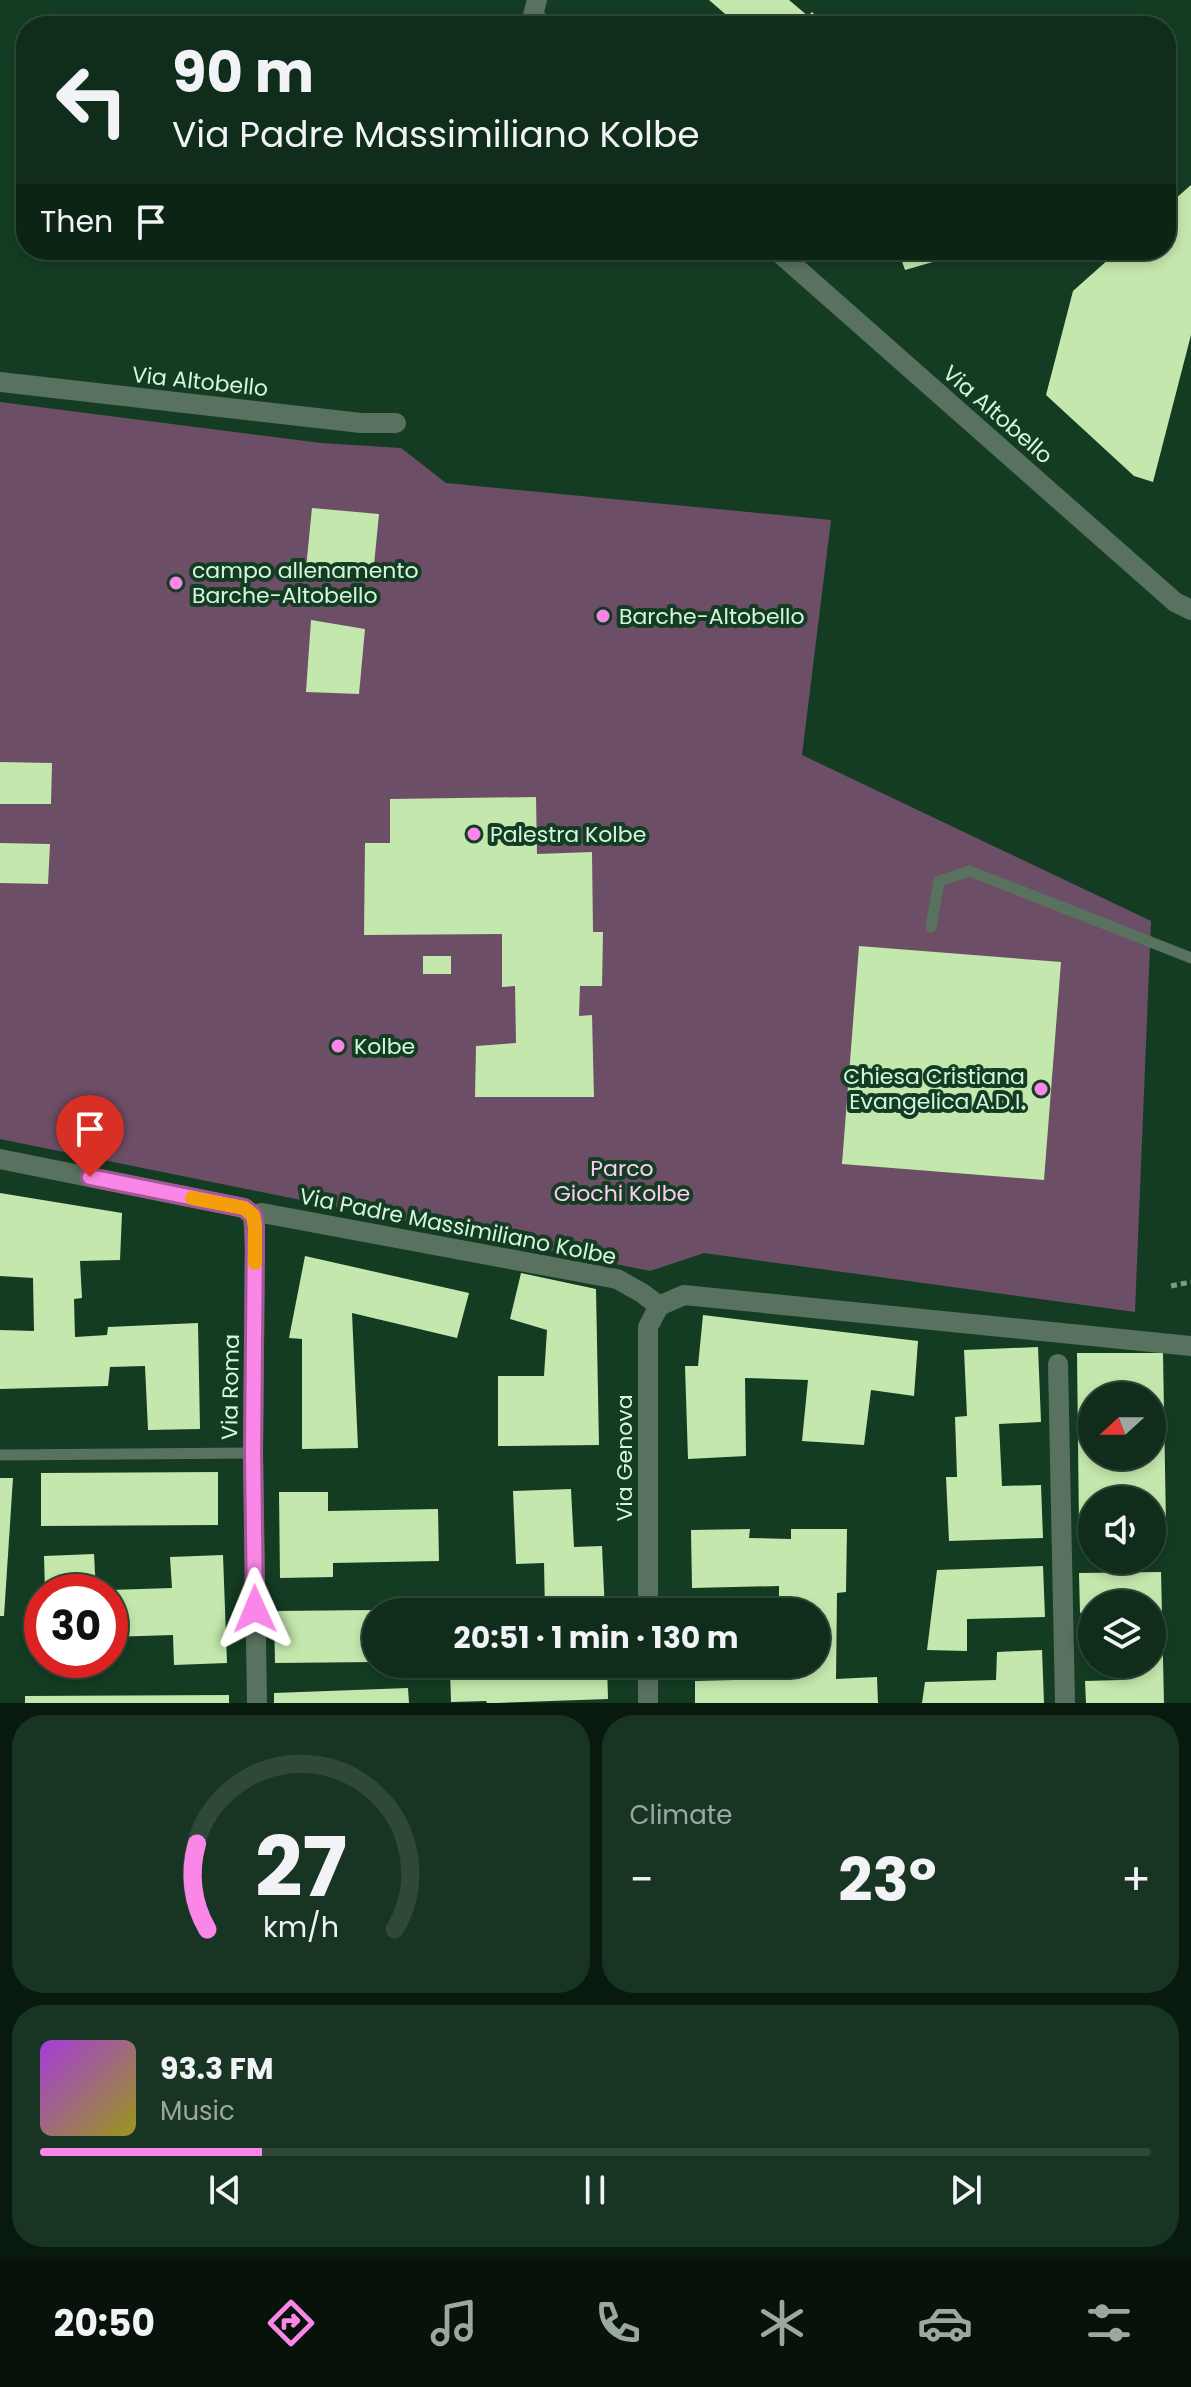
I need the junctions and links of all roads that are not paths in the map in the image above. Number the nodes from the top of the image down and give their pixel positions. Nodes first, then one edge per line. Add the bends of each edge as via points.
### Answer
1 (787, 260) edge
2 (0, 382) edge
3 (396, 423) dead end
4 (1191, 610) edge
5 (931, 927) dead end
6 (1191, 958) edge
7 (0, 1159) edge
8 (253, 1215) junction
9 (659, 1306) junction
10 (1191, 1346) edge
11 (1058, 1364) dead end
12 (253, 1453) junction
13 (0, 1455) edge
14 (648, 1598) edge
15 (648, 1678) edge
16 (257, 1703) edge
17 (648, 1703) edge
18 (1065, 1703) edge

1 - 4 street, Via Altobello via 1175,602
2 - 3 street, Via Altobello
5 - 6 lane via 939,881 970,871
7 - 8 street, Via Padre Massimiliano Kolbe via 244,1208
8 - 9 street, Via Padre Massimiliano Kolbe via 617,1279
8 - 12 street, Via Roma
9 - 10 street via 684,1295
9 - 14 street, Via Genova via 648,1327
11 - 18 street
12 - 13 lane
12 - 16 street, Via Roma
15 - 17 street

